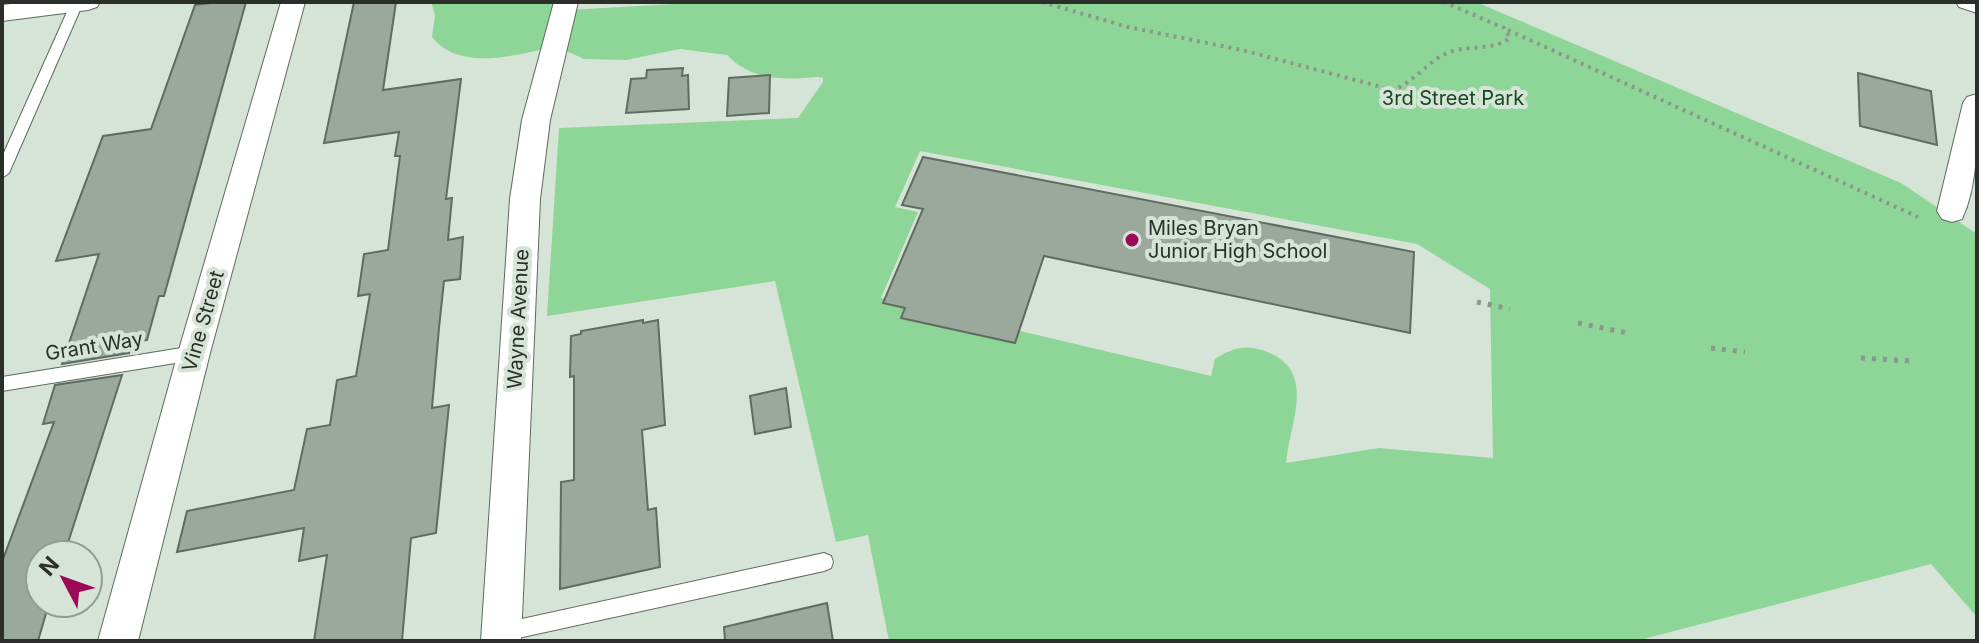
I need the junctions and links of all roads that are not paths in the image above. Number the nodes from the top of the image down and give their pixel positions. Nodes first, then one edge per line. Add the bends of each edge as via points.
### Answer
1 (293, 2) edge
2 (566, 2) edge
3 (1968, 2) edge
4 (82, 3) edge
5 (1977, 5) edge
6 (2, 13) edge
7 (1977, 103) edge
8 (2, 173) edge
9 (1952, 211) dead end
10 (194, 353) junction
11 (2, 384) edge
12 (824, 562) dead end
13 (501, 637) edge
14 (118, 641) edge

1 - 10 street, Vine Street
2 - 13 street, Wayne Avenue via 536,120 525,199
3 - 5 street
4 - 6 street
4 - 8 lane
7 - 9 street
10 - 11 lane, Grant Way
10 - 14 street, Vine Street
12 - 13 lane

